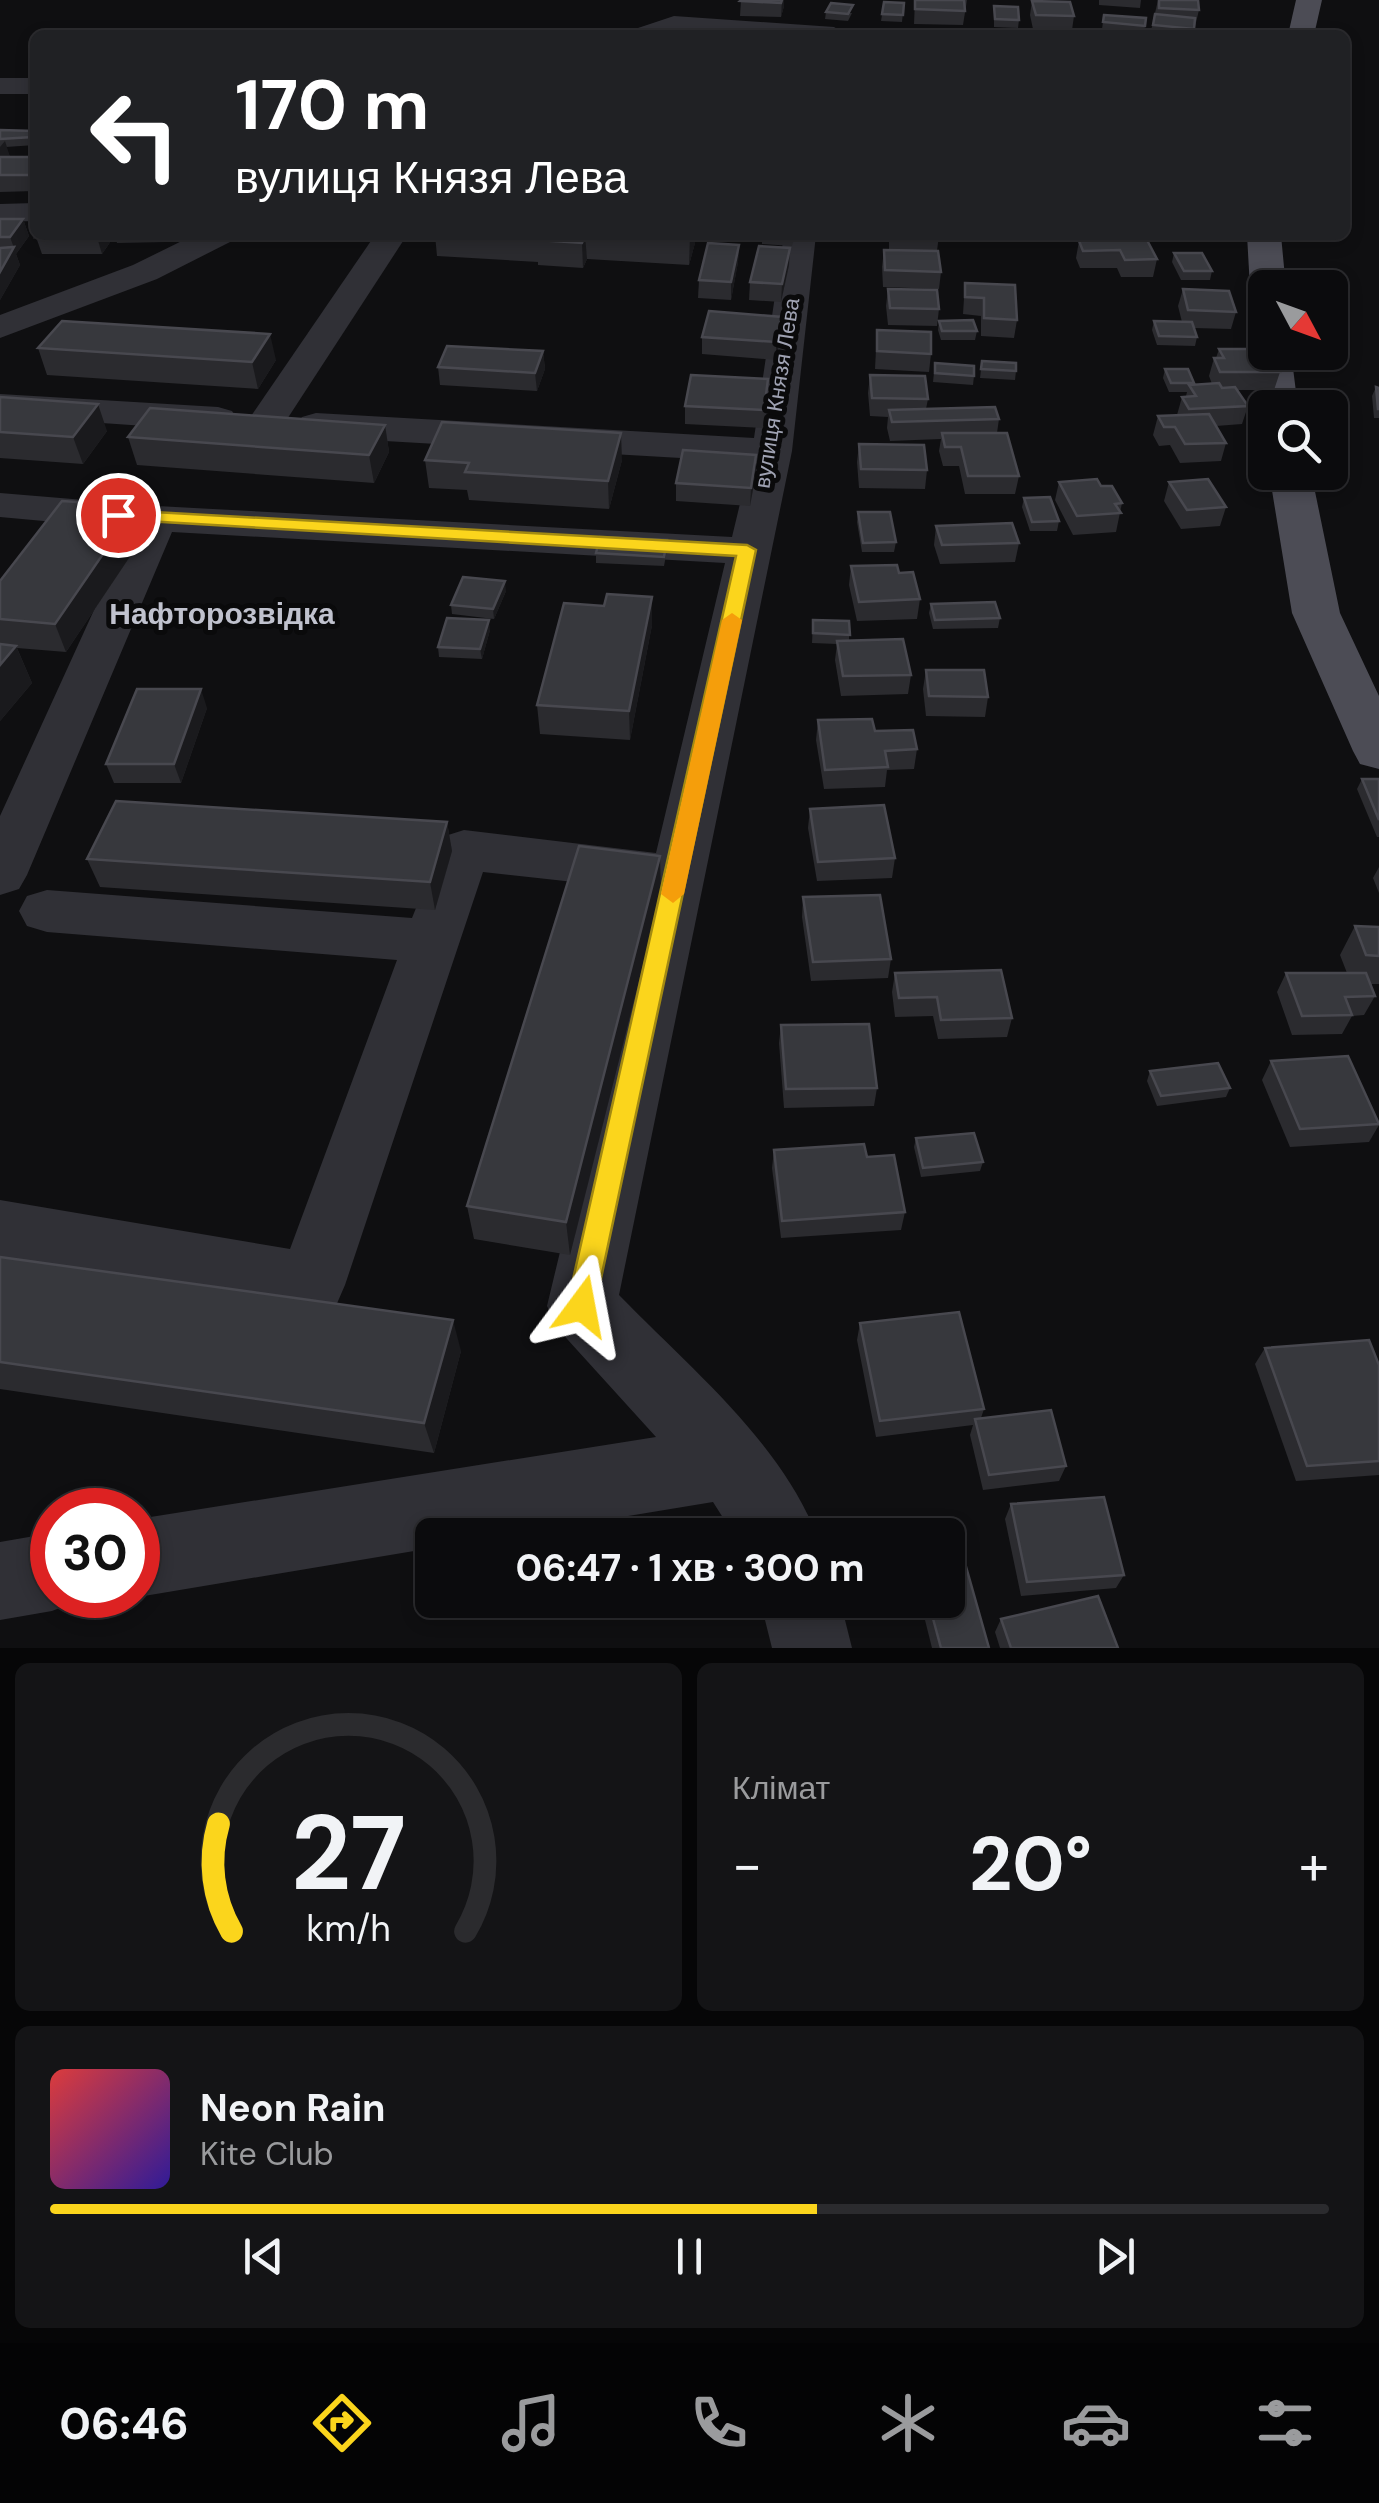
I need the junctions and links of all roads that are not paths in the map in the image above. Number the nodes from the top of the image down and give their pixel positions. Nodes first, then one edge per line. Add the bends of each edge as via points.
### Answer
1 (1308, 0) edge
2 (656, 30) edge
3 (761, 30) edge
4 (1302, 30) edge
5 (0, 86) edge
6 (30, 86) edge
7 (30, 212) edge
8 (0, 213) edge
9 (209, 240) edge
10 (388, 240) edge
11 (799, 240) edge
12 (1264, 240) edge
13 (1267, 270) edge
14 (0, 327) edge
15 (0, 405) edge
16 (266, 422) junction
17 (772, 452) junction
18 (1293, 490) edge
19 (0, 505) edge
20 (158, 519) junction
21 (747, 550) junction
22 (1379, 751) edge
23 (677, 874) junction
24 (0, 876) edge
25 (47, 911) dead end
26 (430, 942) junction
27 (0, 1230) edge
28 (730, 1462) junction
29 (768, 1518) edge
30 (160, 1554) edge
31 (30, 1575) edge
32 (0, 1580) edge
33 (804, 1618) edge
34 (812, 1648) edge

1 - 4 main road
2 - 3 street via 674,24
5 - 6 street
7 - 8 street
9 - 14 street
10 - 16 street
11 - 17 street, вулиця Князя Лева
12 - 13 main road
15 - 16 street
16 - 17 street
17 - 21 street, вулиця Князя Лева
18 - 22 main road via 1316,612
19 - 20 street
20 - 21 street
20 - 24 street
21 - 23 street, вулиця Князя Лева
23 - 26 street via 464,850
23 - 28 street, вулиця Князя Лева via 582,1306
25 - 26 street
26 - 27 street via 311,1285
28 - 29 street, вулиця Князя Лева
28 - 30 street
31 - 32 street
33 - 34 street

